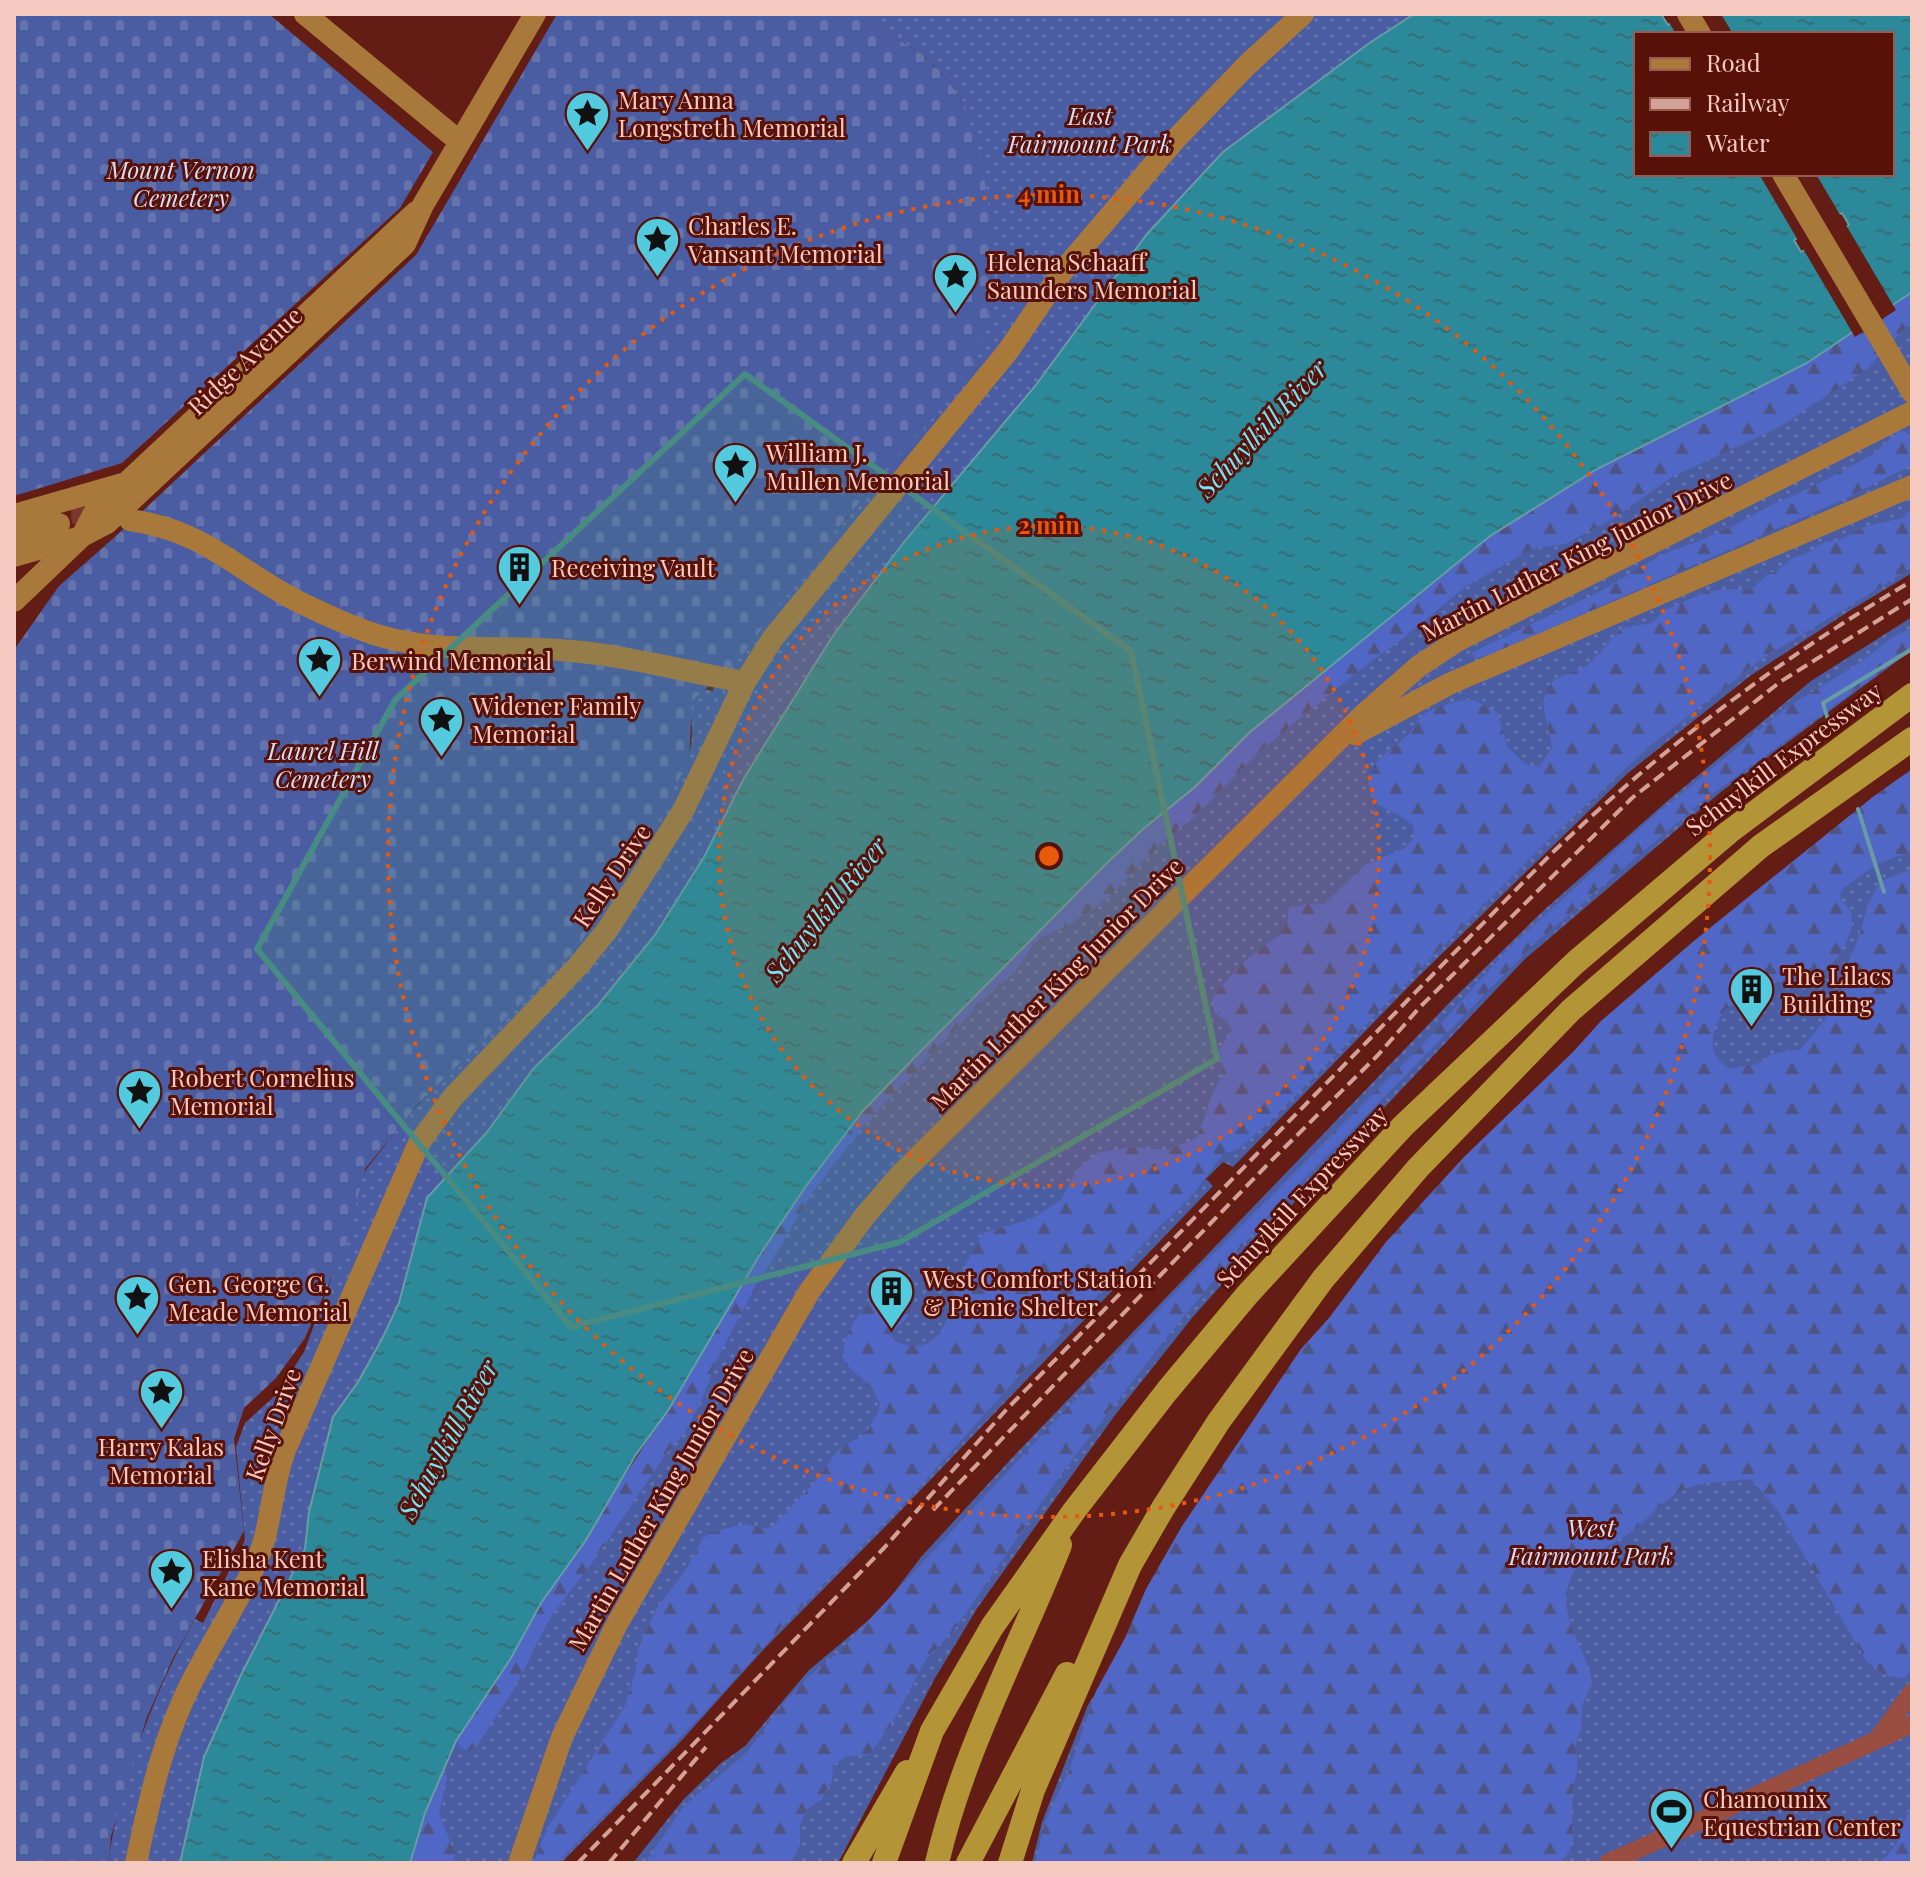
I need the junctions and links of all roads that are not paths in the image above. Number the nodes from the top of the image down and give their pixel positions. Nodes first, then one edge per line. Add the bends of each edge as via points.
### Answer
1 (535, 14) edge
2 (1303, 14) edge
3 (1688, 14) edge
4 (313, 16) edge
5 (1699, 32) edge
6 (460, 142) junction
7 (1784, 176) edge
8 (423, 205) junction
9 (1912, 392) edge
10 (1912, 412) edge
11 (127, 483) junction
12 (1912, 486) edge
13 (14, 515) edge
14 (135, 516) tunnel mouth
15 (14, 527) edge
16 (14, 536) edge
17 (82, 536) junction
18 (14, 556) edge
19 (17, 588) edge
20 (1419, 666) junction
21 (745, 682) junction
22 (1451, 683) junction
23 (1912, 695) edge
24 (1912, 739) edge
25 (1329, 749) junction
26 (1074, 1511) junction
27 (1130, 1565) junction
28 (1912, 1692) edge
29 (1912, 1724) edge
30 (932, 1731) junction
31 (1877, 1740) junction
32 (136, 1863) edge
33 (519, 1863) edge
34 (854, 1863) edge
35 (884, 1863) edge
36 (937, 1863) edge
37 (968, 1863) edge
38 (1010, 1863) edge
39 (1608, 1863) edge

1 - 6 main road, Ridge Avenue
2 - 21 main road, Kelly Drive via 1173,142 1062,272 1008,351 773,638
3 - 5 main road
4 - 6 main road
6 - 8 main road, Ridge Avenue
7 - 9 main road
8 - 11 main road, Ridge Avenue
8 - 17 main road, Ridge Avenue via 405,244 388,261 107,523
10 - 20 main road, Martin Luther King Junior Drive via 1496,621
11 - 13 main road
11 - 17 main road, Ridge Avenue via 94,513
12 - 22 main road
14 - 21 main road via 173,520 216,539 332,616 364,631 416,645 574,651
15 - 16 main road via 65,518
17 - 18 main road
17 - 19 main road, Ridge Avenue
20 - 22 main road via 1437,684
20 - 25 main road, Martin Luther King Junior Drive
21 - 32 main road, Kelly Drive via 683,811 608,929 453,1097 419,1143 285,1450 256,1562 168,1737
22 - 25 main road
23 - 26 highway, Schuylkill Expressway via 1729,832 1478,1052 1361,1169 1247,1295
24 - 27 highway via 1761,846 1582,1000 1467,1114 1368,1224 1277,1339 1190,1465
25 - 33 main road, Martin Luther King Junior Drive via 899,1176 829,1262 596,1663 547,1777
26 - 30 highway, Schuylkill Expressway via 992,1627
26 - 36 highway via 974,1742
27 - 37 highway
27 - 38 highway via 1033,1790
28 - 31 street
29 - 31 street
30 - 34 highway
30 - 35 highway, Schuylkill Expressway
31 - 39 street

